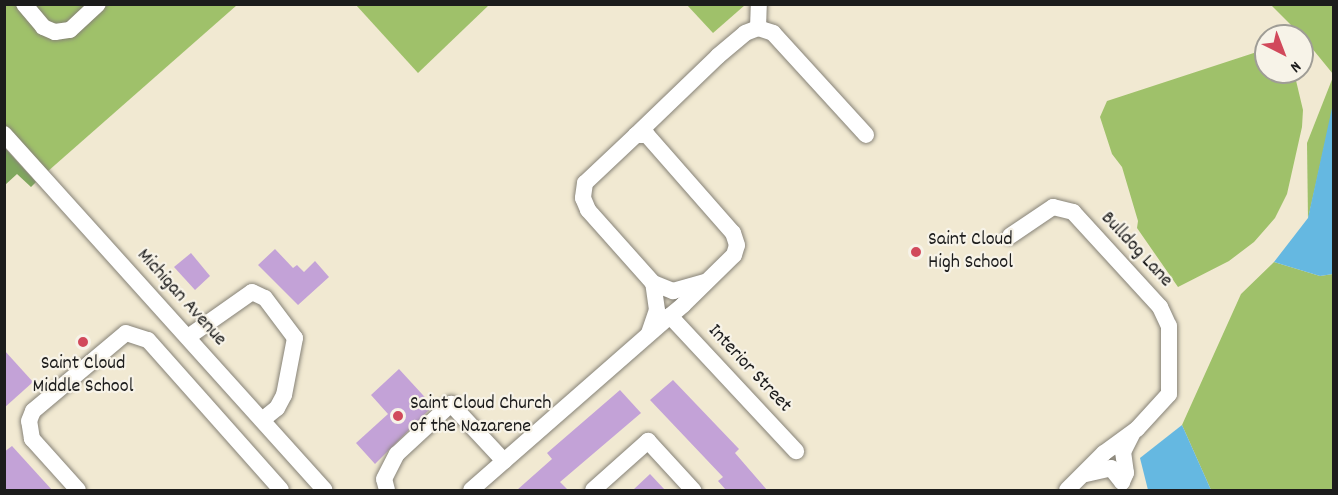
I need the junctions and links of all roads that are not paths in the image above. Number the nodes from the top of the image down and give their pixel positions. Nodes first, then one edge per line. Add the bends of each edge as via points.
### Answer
1 (24, 4) edge
2 (98, 4) edge
3 (759, 4) edge
4 (758, 28) junction
5 (4, 134) edge
6 (636, 135) junction
7 (866, 135) dead end
8 (1010, 236) dead end
9 (707, 282) junction
10 (653, 283) junction
11 (670, 316) junction
12 (648, 334) junction
13 (188, 338) junction
14 (262, 420) junction
15 (1137, 429) junction
16 (796, 451) dead end
17 (504, 461) junction
18 (1083, 476) junction
19 (1119, 488) edge
20 (78, 490) edge
21 (281, 490) edge
22 (325, 490) edge
23 (387, 490) edge
24 (471, 490) edge
25 (593, 490) edge
26 (693, 490) edge
27 (1068, 490) edge

1 - 2 street via 43,27 55,32 70,30
3 - 4 street
4 - 6 street via 745,33 718,56
4 - 7 street via 773,33
5 - 13 street, Michigan Avenue
6 - 9 street via 647,135 733,233 737,245 734,255
6 - 10 street via 585,183 583,198 588,210
8 - 15 street, Bulldog Lane via 1053,207 1073,212 1160,307 1169,326 1172,386 1163,403
9 - 10 street via 673,291
9 - 11 street
10 - 12 street via 657,310
11 - 12 street
11 - 16 street, Interior Street
12 - 17 street
13 - 14 street, Michigan Avenue
13 - 14 street via 252,292 265,298 290,328 294,352 284,394
14 - 22 street, Michigan Avenue
15 - 18 street, Bulldog Lane via 1104,453
15 - 19 street via 1123,452 1126,473
17 - 23 street via 451,404 397,454 384,479
17 - 24 street
18 - 19 street via 1106,467 1115,471
18 - 27 street, Bulldog Lane
20 - 21 street via 32,439 29,422 33,411 126,333 148,340
25 - 26 street via 648,441

